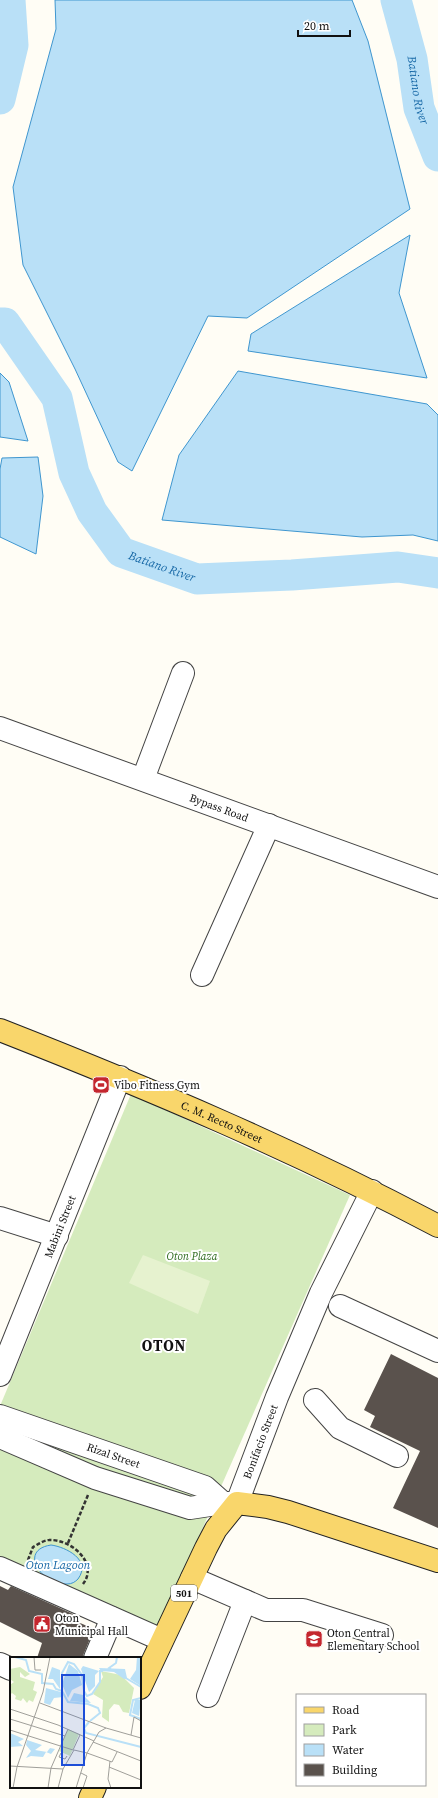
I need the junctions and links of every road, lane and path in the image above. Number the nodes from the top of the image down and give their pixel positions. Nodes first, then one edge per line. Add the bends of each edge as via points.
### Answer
1 (183, 673) dead end
2 (0, 728) edge
3 (143, 779) junction
4 (268, 825) junction
5 (438, 887) edge
6 (202, 975) dead end
7 (0, 1030) edge
8 (120, 1077) junction
9 (372, 1191) junction
10 (0, 1218) edge
11 (438, 1226) edge
12 (57, 1236) junction
13 (340, 1306) dead end
14 (438, 1351) edge
15 (0, 1376) edge
16 (315, 1400) dead end
17 (0, 1416) edge
18 (0, 1437) edge
19 (397, 1456) dead end
20 (95, 1478) junction
21 (230, 1503) junction
22 (68, 1543) junction
23 (438, 1561) edge
24 (0, 1568) edge
25 (192, 1578) junction
26 (25, 1579) junction
27 (69, 1598) junction
28 (245, 1601) junction
29 (112, 1618) junction
30 (382, 1635) dead end
31 (162, 1640) junction
32 (95, 1657) edge
33 (0, 1664) edge
34 (10, 1669) edge
35 (141, 1686) edge
36 (208, 1696) dead end
37 (95, 1788) edge
38 (90, 1798) edge

1 - 3 street
2 - 3 street, Bypass Road
3 - 4 street, Bypass Road
4 - 5 street, Bypass Road
4 - 6 street
7 - 8 main road, C. M. Recto Street
8 - 9 main road, C. M. Recto Street
8 - 12 street, Mabini Street
9 - 11 main road, C. M. Recto Street
9 - 21 street, Bonifacio Street via 318,1300
10 - 12 street
12 - 15 street, Mabini Street
13 - 14 street
16 - 19 street via 340,1428
17 - 21 street, Rizal Street via 205,1487
18 - 20 street
20 - 21 street via 190,1508
20 - 22 path
21 - 23 main road via 288,1512
21 - 25 main road, Bonifacio Street / 501
22 - 26 path via 49,1539 33,1547 28,1558
22 - 27 path via 82,1555 88,1570 86,1580
24 - 26 street
25 - 28 street
25 - 31 main road, Bonifacio Street / 501
26 - 27 street
27 - 29 street
28 - 30 street via 266,1610 303,1610
28 - 36 street
29 - 31 street
29 - 32 street
31 - 35 main road, Bonifacio Street / 501
33 - 34 street
37 - 38 main road

